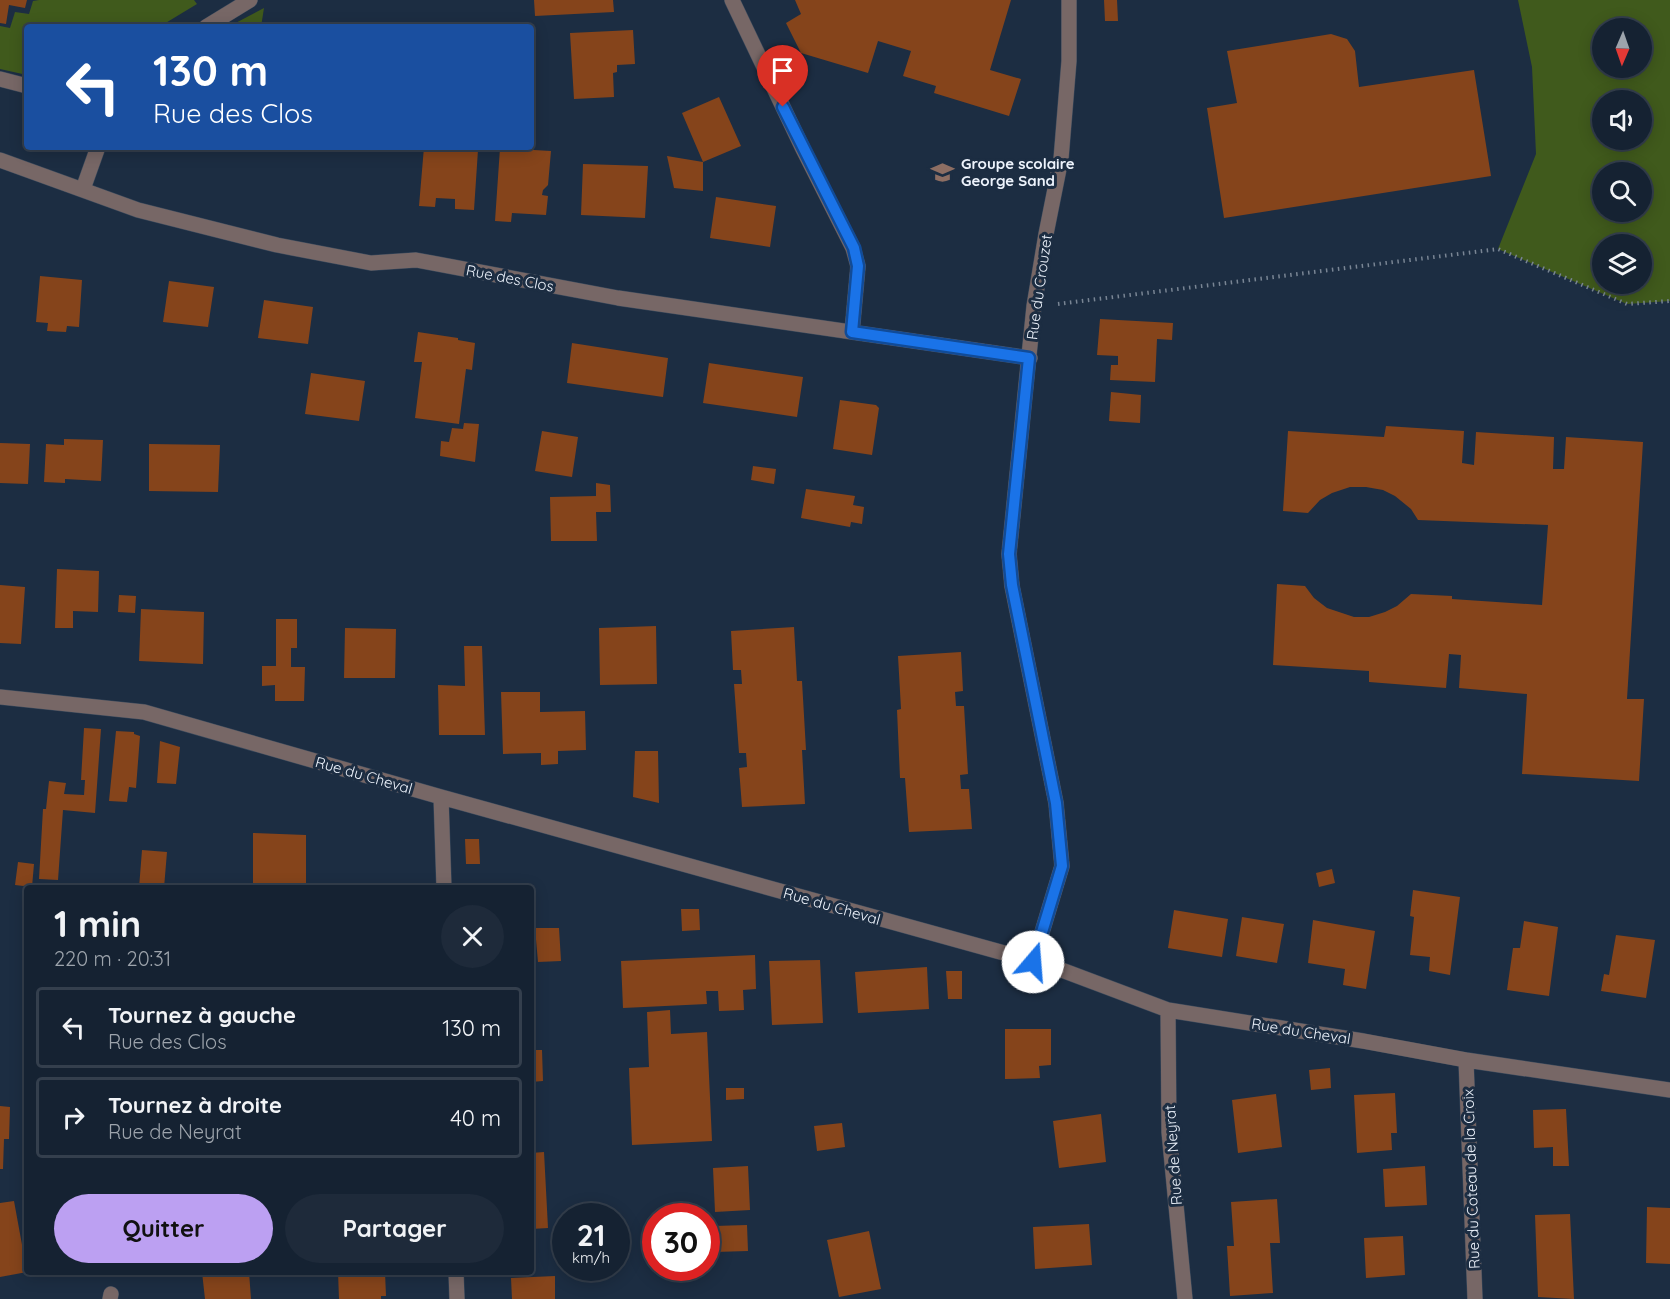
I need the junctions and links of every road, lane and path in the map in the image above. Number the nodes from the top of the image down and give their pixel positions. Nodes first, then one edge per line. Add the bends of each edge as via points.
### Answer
1 (250, 0) edge
2 (732, 0) edge
3 (1069, 0) edge
4 (211, 24) edge
5 (0, 79) edge
6 (24, 85) edge
7 (97, 150) edge
8 (0, 160) edge
9 (83, 189) junction
10 (1670, 301) edge
11 (1034, 306) junction
12 (852, 332) junction
13 (1029, 358) junction
14 (0, 697) edge
15 (441, 797) junction
16 (444, 885) edge
17 (1033, 962) junction
18 (1168, 1010) junction
19 (1466, 1060) junction
20 (1670, 1090) edge
21 (456, 1275) edge
22 (457, 1299) edge
23 (1185, 1299) edge
24 (1475, 1299) edge

1 - 4 street
2 - 12 street via 854,248 858,266
3 - 11 street, Rue du Crouzet via 1069,61 1061,159
5 - 6 street
7 - 9 street
8 - 9 street, Rue des Clos
9 - 12 street, Rue des Clos via 150,213 359,261 416,260 618,298
10 - 11 path via 1627,304 1498,249
11 - 13 street, Rue du Crouzet
12 - 13 street, Rue des Clos
13 - 17 street, Rue du Crouzet via 1009,554 1056,803 1062,866
14 - 15 street, Rue du Cheval via 144,712
15 - 16 street
15 - 17 street, Rue du Cheval
17 - 18 street, Rue du Cheval
18 - 19 street, Rue du Cheval
18 - 23 street, Rue de Neyrat via 1169,1132
19 - 20 street, Rue du Cheval
19 - 24 street, Rue du Coteau de la Croix
21 - 22 street

